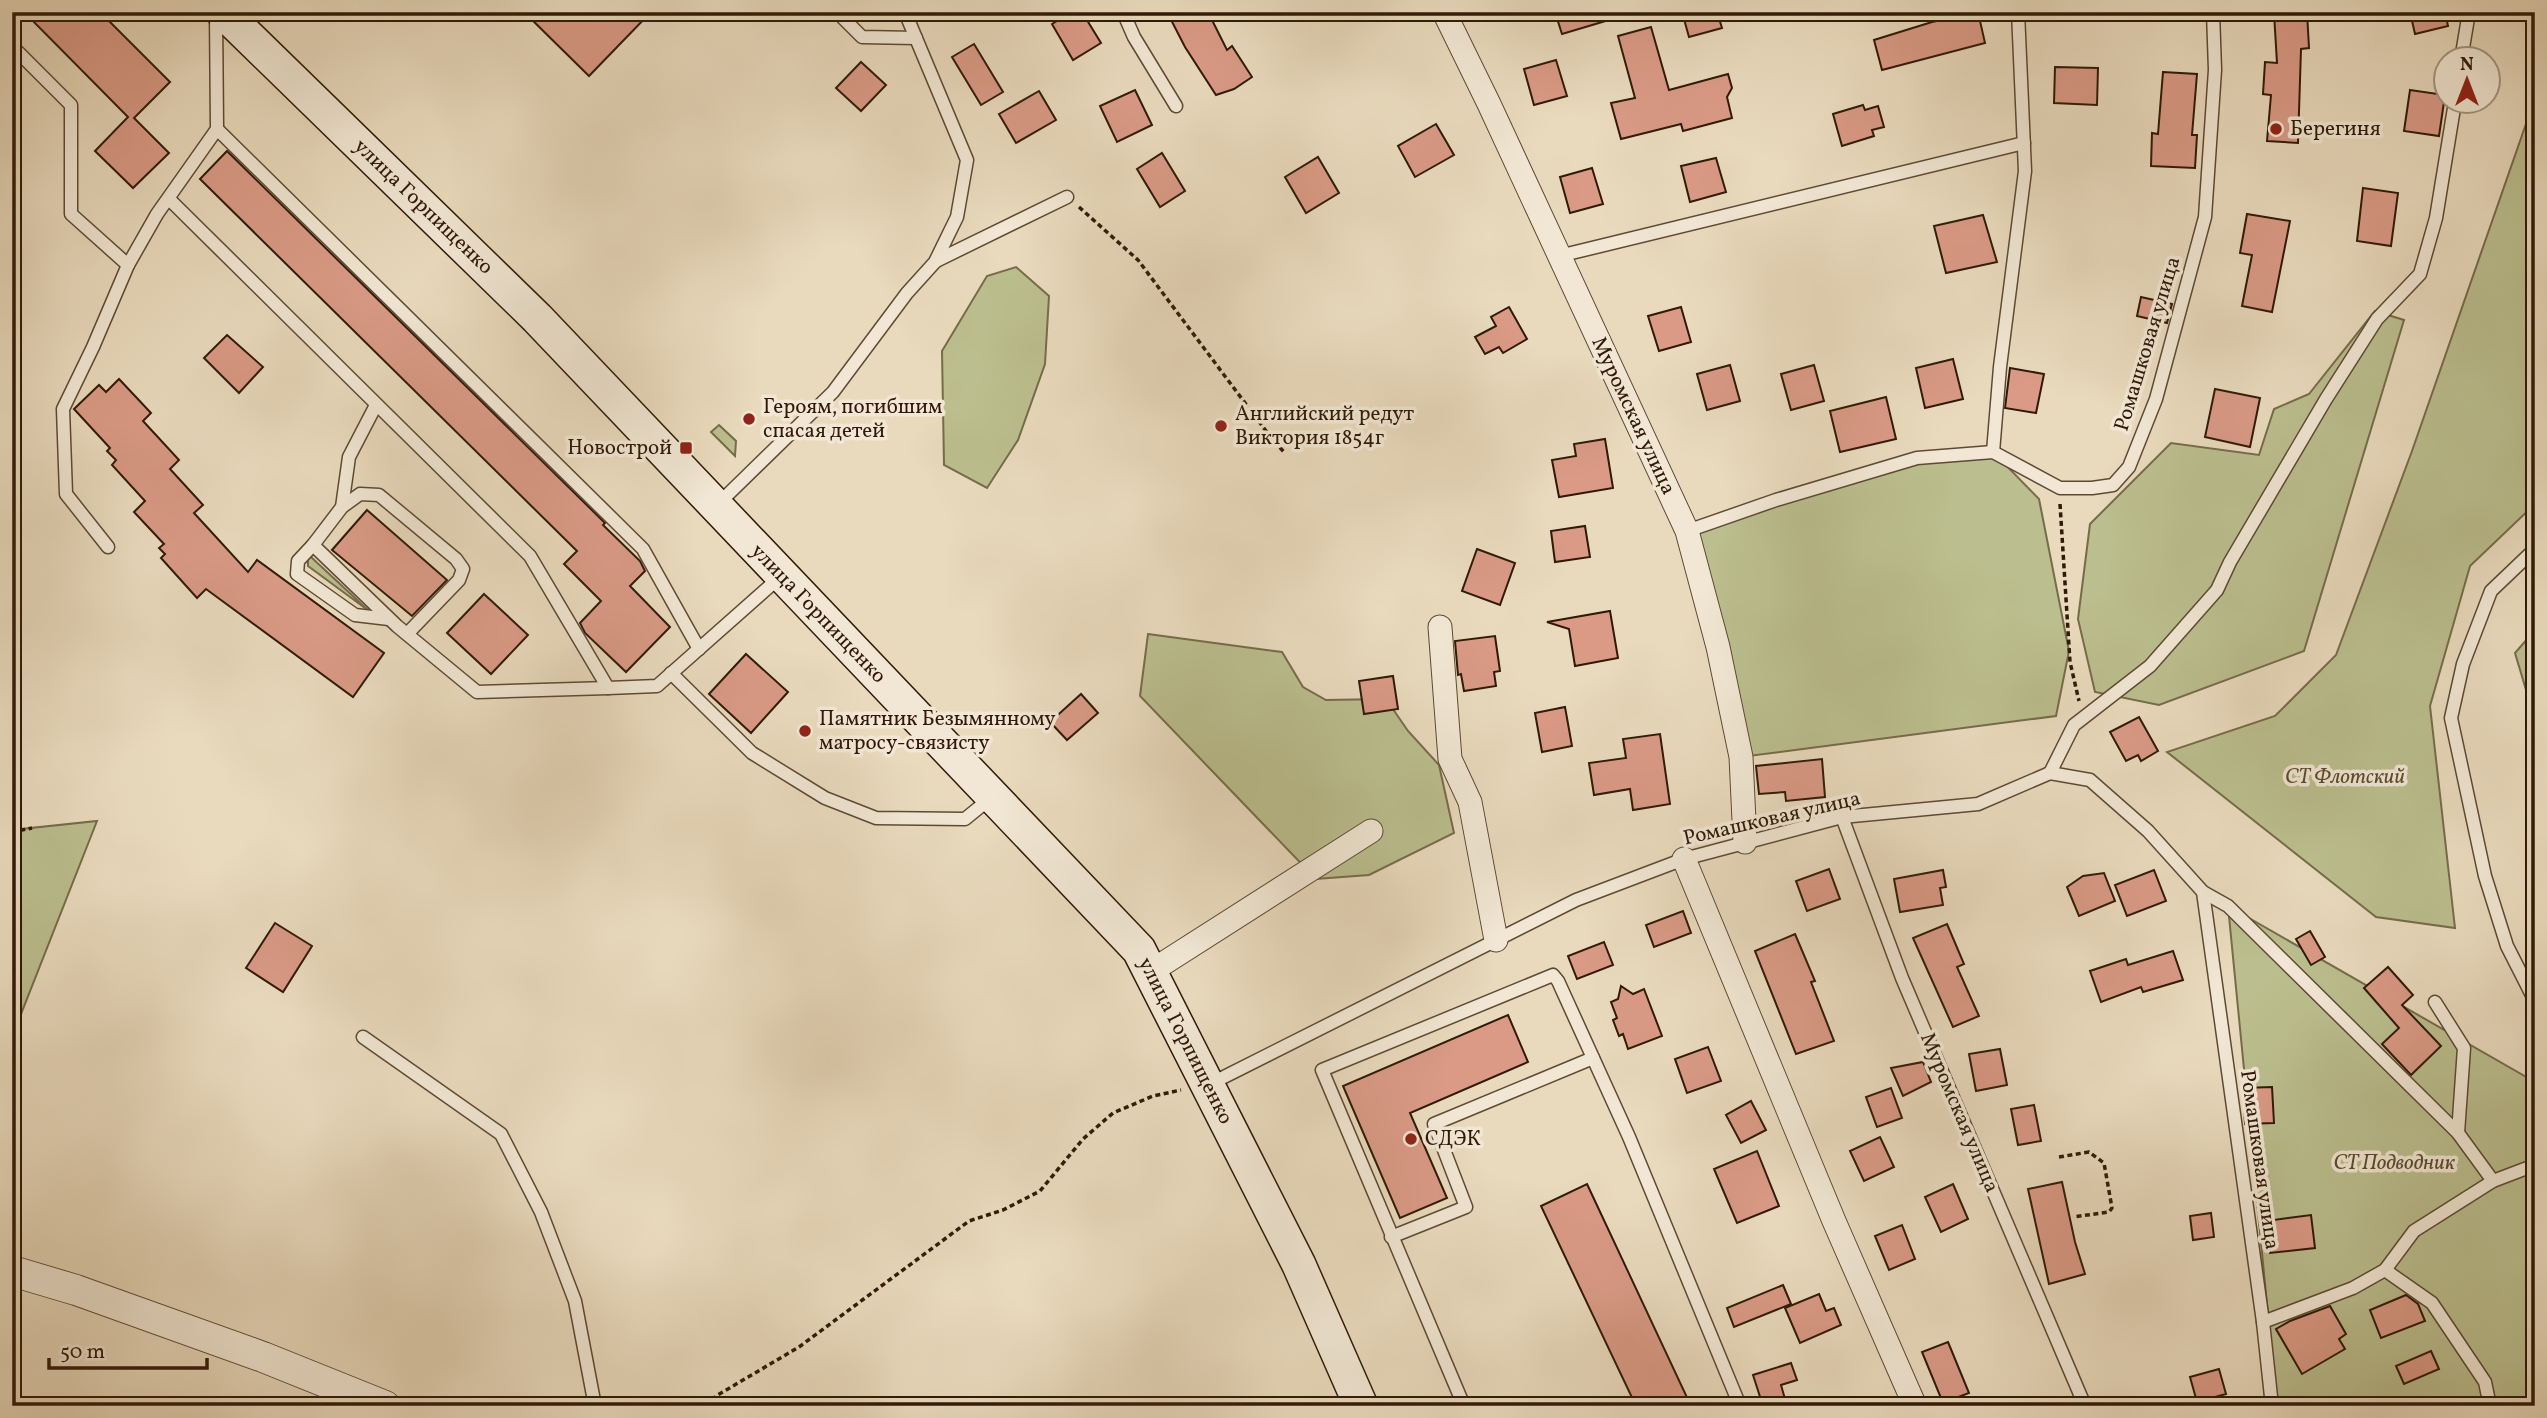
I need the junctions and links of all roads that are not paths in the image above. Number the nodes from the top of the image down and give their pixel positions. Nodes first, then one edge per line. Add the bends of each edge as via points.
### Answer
1 (216, 12) edge
2 (223, 12) edge
3 (837, 12) edge
4 (905, 12) edge
5 (1123, 12) edge
6 (1444, 12) edge
7 (2018, 12) edge
8 (2213, 12) edge
9 (2469, 12) edge
10 (916, 38) junction
11 (12, 46) edge
12 (2463, 46) edge
13 (1176, 106) dead end
14 (2453, 116) edge
15 (217, 129) junction
16 (2024, 142) junction
17 (1067, 197) road end
18 (169, 199) junction
19 (1559, 256) junction
20 (936, 262) junction
21 (128, 265) junction
22 (376, 405) junction
23 (1993, 452) junction
24 (716, 506) junction
25 (342, 508) junction
26 (1687, 531) junction
27 (313, 545) junction
28 (108, 547) dead end
29 (2535, 549) edge
30 (782, 575) junction
31 (390, 619) junction
32 (1440, 627) dead end
33 (407, 634) junction
34 (699, 649) junction
35 (671, 673) junction
36 (608, 688) junction
37 (2050, 773) junction
38 (992, 796) junction
39 (1842, 817) junction
40 (1371, 831) dead end
41 (1745, 842) junction
42 (1684, 859) junction
43 (2203, 892) junction
44 (1496, 940) junction
45 (1150, 972) junction
46 (2535, 1001) edge
47 (2435, 1002) dead end
48 (363, 1037) dead end
49 (1593, 1058) junction
50 (1208, 1085) junction
51 (2458, 1133) junction
52 (2535, 1165) edge
53 (2518, 1172) junction
54 (2535, 1173) edge
55 (2493, 1181) junction
56 (1391, 1237) junction
57 (2385, 1270) junction
58 (12, 1271) edge
59 (2263, 1322) junction
60 (386, 1406) edge
61 (595, 1406) edge
62 (1361, 1406) edge
63 (1464, 1406) edge
64 (1740, 1406) edge
65 (1914, 1406) edge
66 (2085, 1406) edge
67 (2272, 1406) edge
68 (2490, 1406) edge

1 - 15 lane
2 - 24 main road, улица Горпищенко via 537,318
3 - 10 lane via 862,37
4 - 10 lane
5 - 13 lane via 1133,37
6 - 19 street, Муромская улица
7 - 16 lane
8 - 23 lane, Ромашковая улица via 2216,70 2205,217 2156,399 2129,467 2113,485 2060,488
9 - 12 lane
10 - 20 lane via 967,160 957,217
11 - 21 lane via 71,105 71,214
14 - 37 lane via 2436,218 2420,274 2377,319 2217,590 2150,666 2074,725
15 - 18 lane
15 - 34 lane via 643,549
16 - 19 lane
16 - 23 lane via 2025,172
17 - 20 lane
18 - 21 lane
18 - 22 lane
19 - 26 street, Муромская улица
20 - 24 lane via 833,392
21 - 28 lane via 63,409 66,494
22 - 25 lane via 349,457
22 - 36 lane via 530,555
23 - 26 lane via 1917,458
24 - 30 main road, улица Горпищенко
25 - 27 lane
25 - 33 lane via 360,494 379,495 463,569 459,580
26 - 41 street, Муромская улица via 1741,757
27 - 31 lane
27 - 31 lane via 299,561 297,574 355,615
29 - 46 lane via 2491,591 2463,664 2451,718 2485,876 2507,946
30 - 34 lane
30 - 38 main road, улица Горпищенко
31 - 33 lane
32 - 44 street via 1450,759 1470,802
33 - 36 lane via 477,692
34 - 35 lane
35 - 36 lane via 657,686
35 - 38 lane via 752,753 824,798 876,818 965,819
37 - 39 lane, Ромашковая улица via 1978,804
37 - 43 lane via 2090,780 2148,831
38 - 45 main road, улица Горпищенко via 1139,950
39 - 41 lane, Ромашковая улица
39 - 66 lane, Муромская улица via 1908,990
40 - 45 street
41 - 42 lane, Ромашковая улица
42 - 44 lane, Ромашковая улица via 1576,900
42 - 65 street
43 - 51 lane via 2228,906
43 - 59 lane, Ромашковая улица
44 - 50 lane, Ромашковая улица
45 - 50 main road, улица Горпищенко
47 - 51 lane via 2464,1048
48 - 61 lane via 500,1134 541,1212 575,1301
49 - 56 lane via 1434,1125 1466,1207
49 - 56 lane via 1553,975 1322,1070
49 - 64 lane
50 - 62 main road, улица Горпищенко via 1299,1265
51 - 55 lane
52 - 53 lane
53 - 54 lane
53 - 55 lane
55 - 57 lane via 2414,1231
56 - 63 lane
57 - 59 lane via 2353,1288
57 - 68 lane via 2432,1303 2485,1382
58 - 60 street via 76,1290
59 - 67 lane, Ромашковая улица

